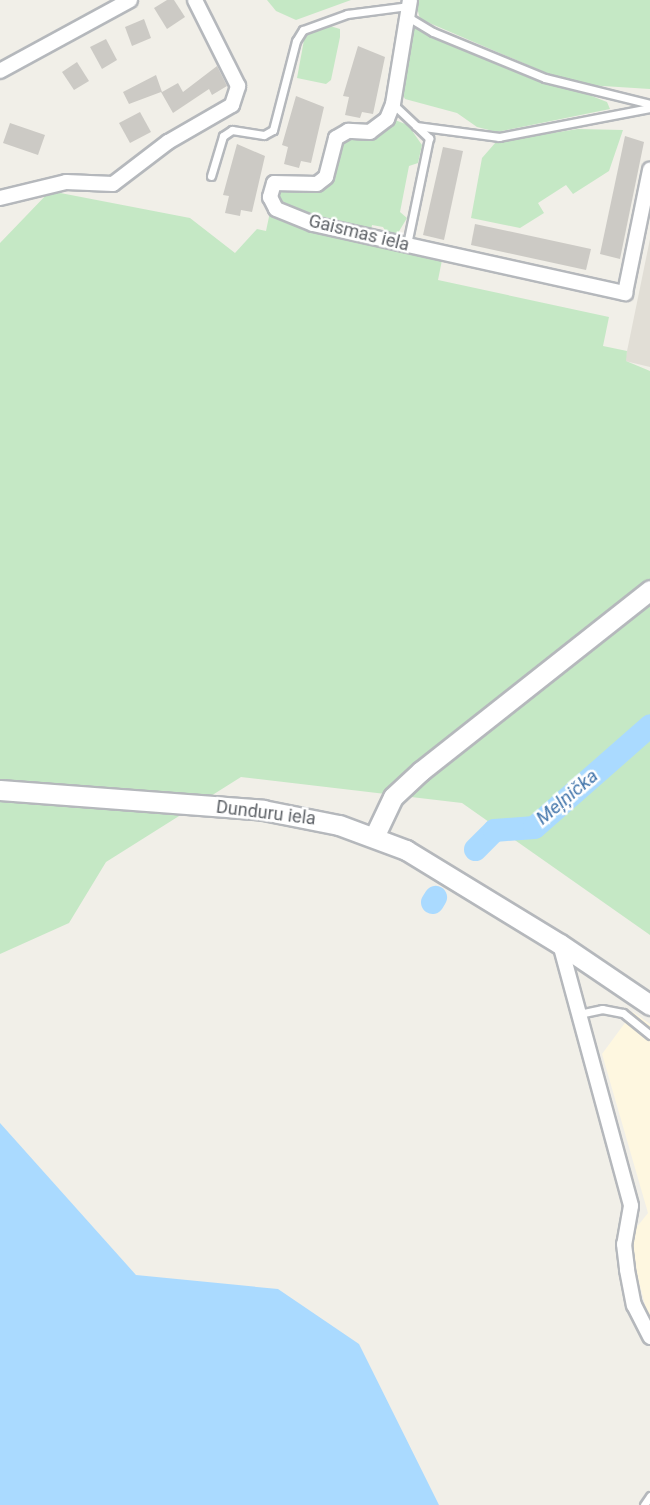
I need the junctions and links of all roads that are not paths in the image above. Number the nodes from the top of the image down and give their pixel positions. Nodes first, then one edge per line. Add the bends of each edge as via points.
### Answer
1 (130, 0) edge
2 (195, 0) edge
3 (409, 8) edge
4 (0, 71) edge
5 (393, 104) junction
6 (650, 106) edge
7 (416, 126) junction
8 (650, 170) edge
9 (211, 176) dead end
10 (0, 198) edge
11 (645, 219) edge
12 (407, 245) junction
13 (650, 590) edge
14 (0, 790) edge
15 (374, 837) junction
16 (560, 944) junction
17 (650, 1005) edge
18 (579, 1014) junction
19 (650, 1035) edge
20 (650, 1337) edge
21 (650, 1496) edge
22 (644, 1505) edge

1 - 4 street
2 - 10 street via 239,86 232,105 167,142 113,184 66,182
3 - 5 street
3 - 6 lane via 433,32 545,78
3 - 9 lane via 347,14 303,30 296,41 273,130 264,135 232,130 223,136
5 - 7 lane
5 - 12 street, Gaismas iela via 380,128 348,131 336,138 326,177 317,184 281,180 274,183 270,197 276,209 313,224
6 - 7 lane via 499,137
7 - 12 lane via 429,138
8 - 11 street, Gaismas iela
11 - 12 street, Gaismas iela via 625,293
13 - 15 street via 421,771 393,797
14 - 15 street, Dunduru iela via 263,810 305,816
15 - 16 street, Dunduru iela via 406,850
16 - 17 street, Dunduru iela
16 - 18 street
18 - 19 lane via 602,1009 623,1013
18 - 20 street via 631,1206 624,1244 626,1270 634,1305
21 - 22 lane

